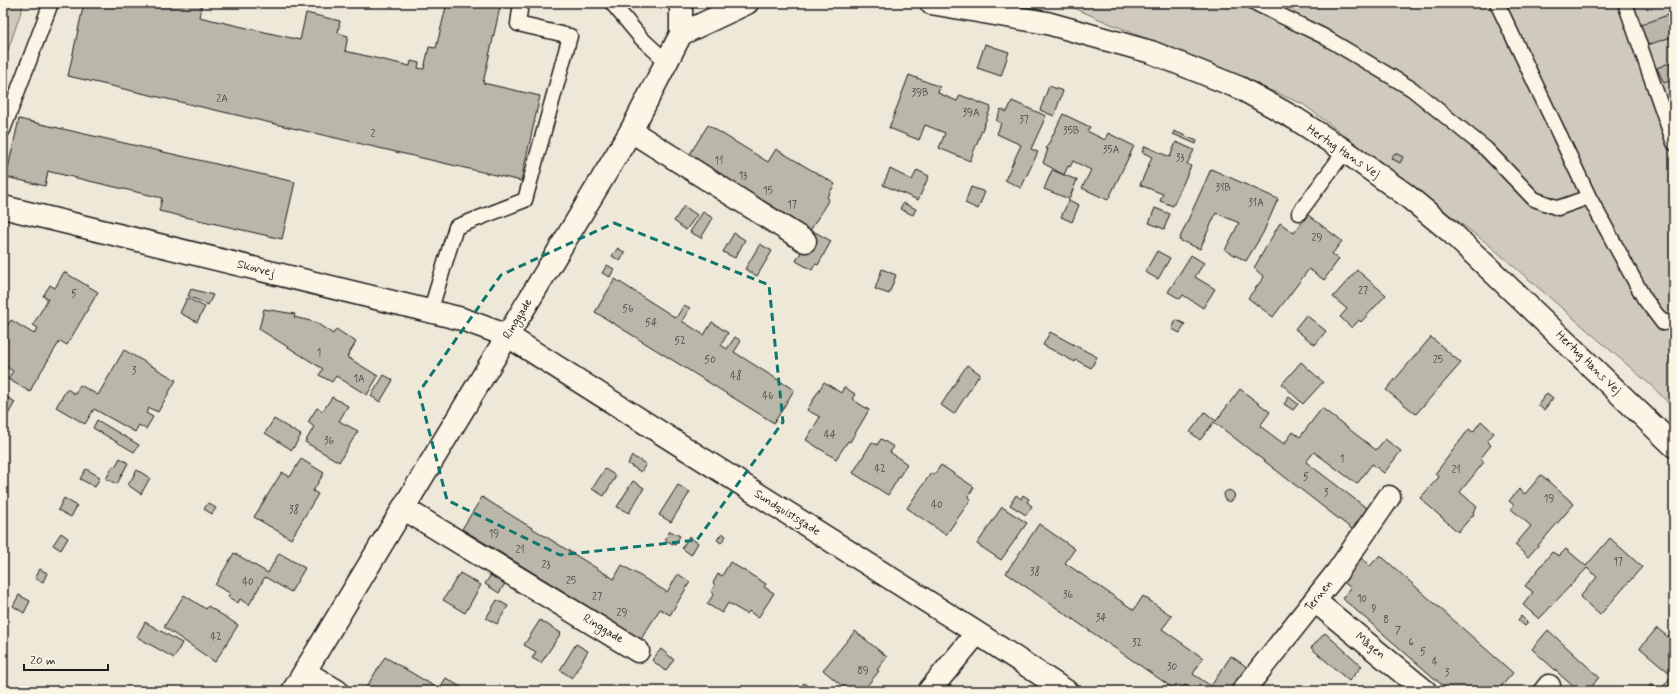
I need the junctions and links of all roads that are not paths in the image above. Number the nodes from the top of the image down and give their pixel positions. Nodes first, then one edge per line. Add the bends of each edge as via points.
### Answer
1 (51, 3) edge
2 (521, 3) edge
3 (612, 3) edge
4 (680, 3) edge
5 (747, 3) edge
6 (931, 3) edge
7 (1255, 3) edge
8 (1497, 3) edge
9 (1624, 3) edge
10 (681, 34) junction
11 (666, 61) junction
12 (3, 130) edge
13 (631, 130) junction
14 (1674, 143) edge
15 (1344, 151) junction
16 (1589, 196) junction
17 (6, 213) edge
18 (1299, 213) dead end
19 (805, 241) dead end
20 (430, 312) junction
21 (1674, 321) edge
22 (508, 336) junction
23 (1674, 446) edge
24 (1389, 497) dead end
25 (403, 508) junction
26 (1315, 601) junction
27 (977, 633) junction
28 (638, 651) dead end
29 (305, 672) junction
30 (294, 691) edge
31 (337, 691) edge
32 (929, 691) edge
33 (1066, 691) edge
34 (1243, 691) edge
35 (1425, 691) edge

1 - 12 lane
2 - 20 lane via 518,24 570,36 524,200 456,227
3 - 11 lane via 640,38
4 - 10 street
5 - 10 street
6 - 15 street, Hertug Hans Vej via 1047,23 1151,52 1240,88 1296,119
7 - 16 lane via 1323,36 1412,89 1486,149 1534,199 1558,208
8 - 16 lane
9 - 14 lane
10 - 11 street, Ringgade
11 - 13 street, Ringgade
13 - 19 street
13 - 22 street, Ringgade
15 - 18 lane
15 - 23 street, Hertug Hans Vej via 1406,195 1451,232
16 - 21 lane via 1644,298 1663,323
17 - 20 street, Skovvej
20 - 22 street, Skovvej via 462,319
22 - 25 street, Ringgade
22 - 27 street, Sundquistsgade
24 - 26 street, Ternen
25 - 28 street, Ringgade
25 - 29 street, Ringgade
26 - 34 street, Ternen
26 - 35 street, Mågen
27 - 32 street
27 - 33 street, Sundquistsgade
29 - 30 street, Ringgade
29 - 31 street

